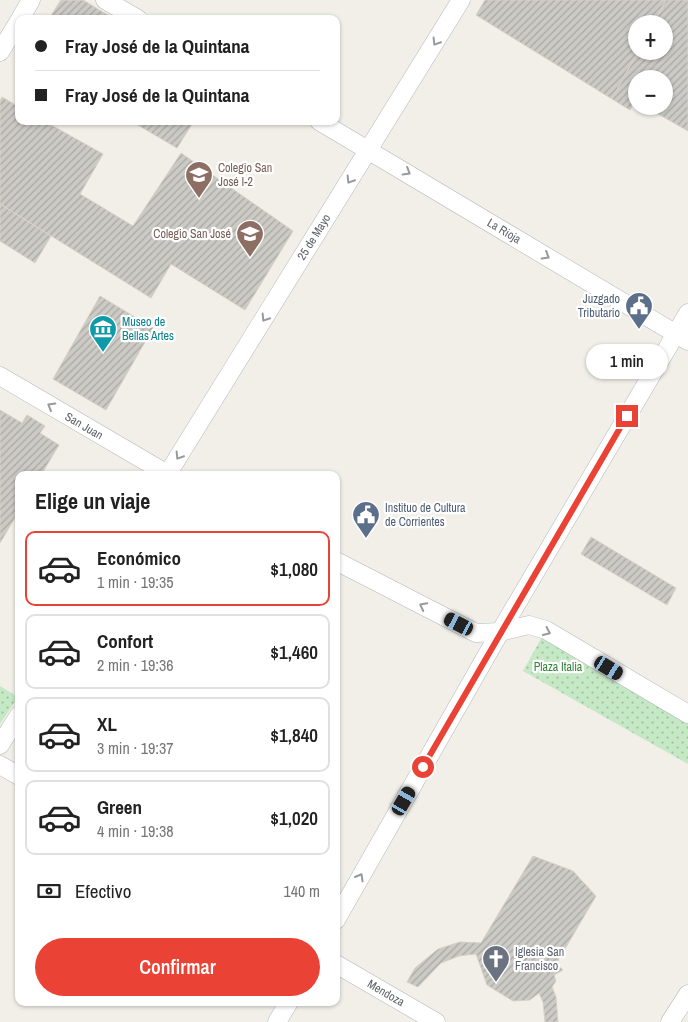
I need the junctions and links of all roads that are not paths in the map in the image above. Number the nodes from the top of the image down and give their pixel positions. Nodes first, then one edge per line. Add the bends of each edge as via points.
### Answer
1 (31, 0) edge
2 (105, 0) edge
3 (461, 0) edge
4 (22, 15) edge
5 (131, 15) edge
6 (15, 27) edge
7 (0, 52) edge
8 (326, 125) edge
9 (369, 149) junction
10 (688, 312) edge
11 (682, 337) edge
12 (0, 376) edge
13 (161, 471) edge
14 (170, 471) edge
15 (340, 563) edge
16 (500, 632) junction
17 (688, 714) edge
18 (15, 721) edge
19 (0, 745) edge
20 (0, 765) edge
21 (15, 774) edge
22 (340, 913) edge
23 (340, 966) edge
24 (687, 996) edge
25 (286, 1006) edge
26 (277, 1022) edge
27 (436, 1022) edge
28 (670, 1022) edge

1 - 4 street
2 - 5 street
3 -> 9 street, 25 de Mayo
6 - 7 street
8 - 9 street, La Rioja
9 -> 11 street, La Rioja
9 -> 14 street, 25 de Mayo
10 - 11 street
11 - 16 street
13 -> 12 street, San Juan
16 -> 15 street via 476,633
16 -> 17 street via 529,625 546,630
22 -> 16 street
18 - 19 street
20 - 21 street
23 - 27 street, Mendoza
24 - 28 street
25 - 26 street

